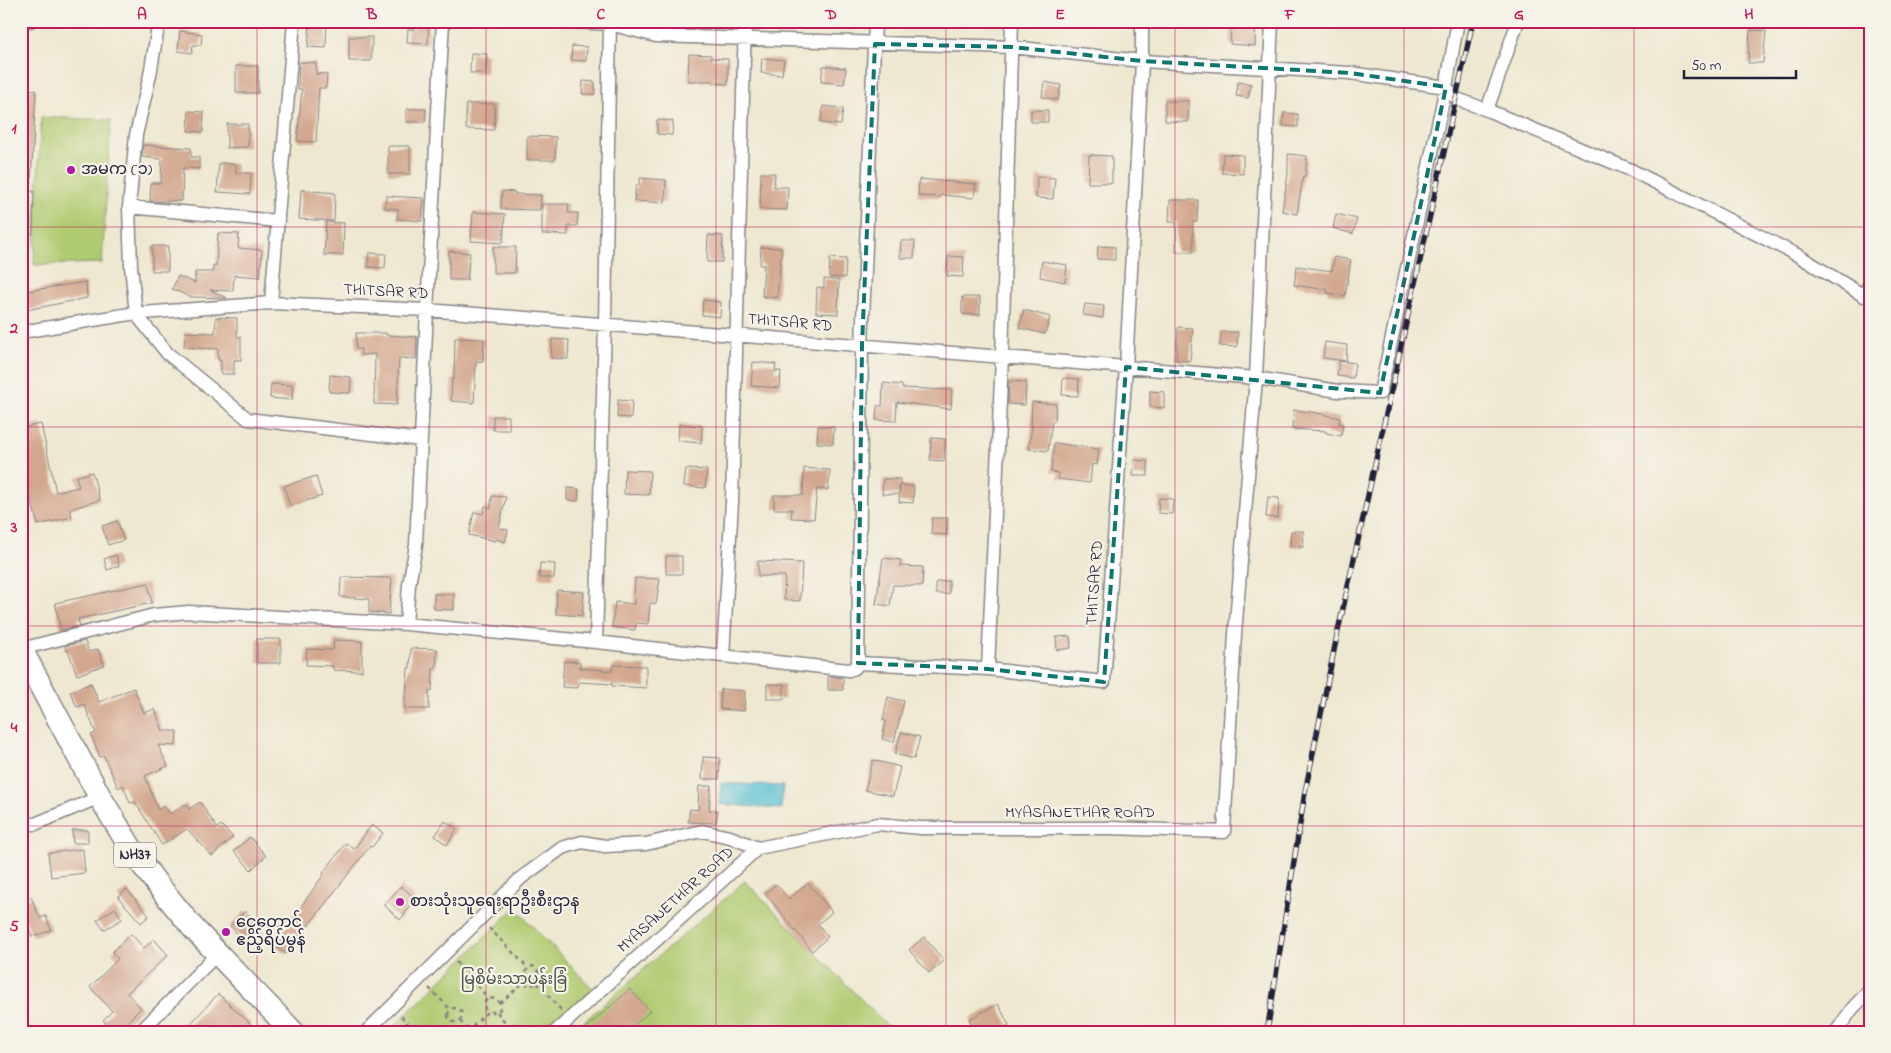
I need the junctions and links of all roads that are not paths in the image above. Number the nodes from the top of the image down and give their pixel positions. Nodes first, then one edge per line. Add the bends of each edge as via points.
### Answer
1 (30, 21) edge
2 (159, 21) edge
3 (294, 21) edge
4 (443, 21) edge
5 (558, 21) edge
6 (745, 21) edge
7 (876, 21) edge
8 (1012, 21) edge
9 (1142, 21) edge
10 (1272, 21) edge
11 (1458, 21) edge
12 (1518, 21) edge
13 (21, 22) edge
14 (610, 23) edge
15 (745, 40) junction
16 (874, 44) junction
17 (1012, 47) junction
18 (1142, 61) junction
19 (1270, 69) junction
20 (1446, 87) junction
21 (1487, 110) junction
22 (129, 207) junction
23 (278, 221) junction
24 (1870, 283) edge
25 (271, 303) junction
26 (427, 310) junction
27 (136, 314) junction
28 (605, 324) junction
29 (21, 332) edge
30 (735, 335) junction
31 (862, 345) junction
32 (1002, 357) junction
33 (1126, 367) junction
34 (1256, 378) junction
35 (420, 440) junction
36 (406, 624) junction
37 (596, 642) junction
38 (21, 649) edge
39 (722, 656) junction
40 (858, 663) junction
41 (988, 669) junction
42 (100, 797) junction
43 (21, 824) edge
44 (758, 848) junction
45 (218, 953) junction
46 (1870, 990) edge
47 (140, 1032) edge
48 (293, 1032) edge
49 (366, 1032) edge
50 (555, 1032) edge
51 (1836, 1032) edge

1 - 13 street
2 - 22 street via 136,135
3 - 23 street
4 - 26 street
5 - 14 street
6 - 15 street
7 - 16 street
8 - 17 street
9 - 18 street
10 - 19 street
11 - 20 street
12 - 21 street
14 - 15 street via 656,36
14 - 28 street
15 - 16 street
15 - 30 street
16 - 17 street
16 - 31 street
17 - 18 street
17 - 32 street
18 - 19 street
18 - 33 street
19 - 20 street via 1350,73
19 - 34 street
20 - 21 street via 1457,99
20 - 34 street via 1380,393 1338,391
21 - 24 street via 1631,170 1799,256 1864,296
22 - 23 street
22 - 27 street via 130,266
23 - 25 street
25 - 26 street, THITSAR RD
25 - 27 street, THITSAR RD
26 - 28 street, THITSAR RD
26 - 35 street
27 - 29 street, THITSAR RD
27 - 35 street via 167,353 248,419
28 - 30 street, THITSAR RD
28 - 37 street
30 - 31 street, THITSAR RD
30 - 39 street via 732,502
31 - 32 street, THITSAR RD
31 - 40 street
32 - 33 street, THITSAR RD
32 - 41 street
33 - 34 street
33 - 41 street, THITSAR RD via 1104,682
34 - 44 street, MYASANETHAR ROAD via 1235,634 1224,832 921,828 878,824
35 - 36 street via 416,545
36 - 37 street
36 - 38 street via 189,612 154,615
37 - 39 street
38 - 42 highway, NH37
39 - 40 street via 850,670
40 - 41 street
42 - 43 street via 35,824
42 - 45 highway, NH37 via 133,852 157,884
44 - 49 street via 702,831 646,844 605,846 582,842 562,848 520,878
44 - 50 street, MYASANETHAR ROAD
45 - 47 street
45 - 48 highway, NH37
46 - 51 street

